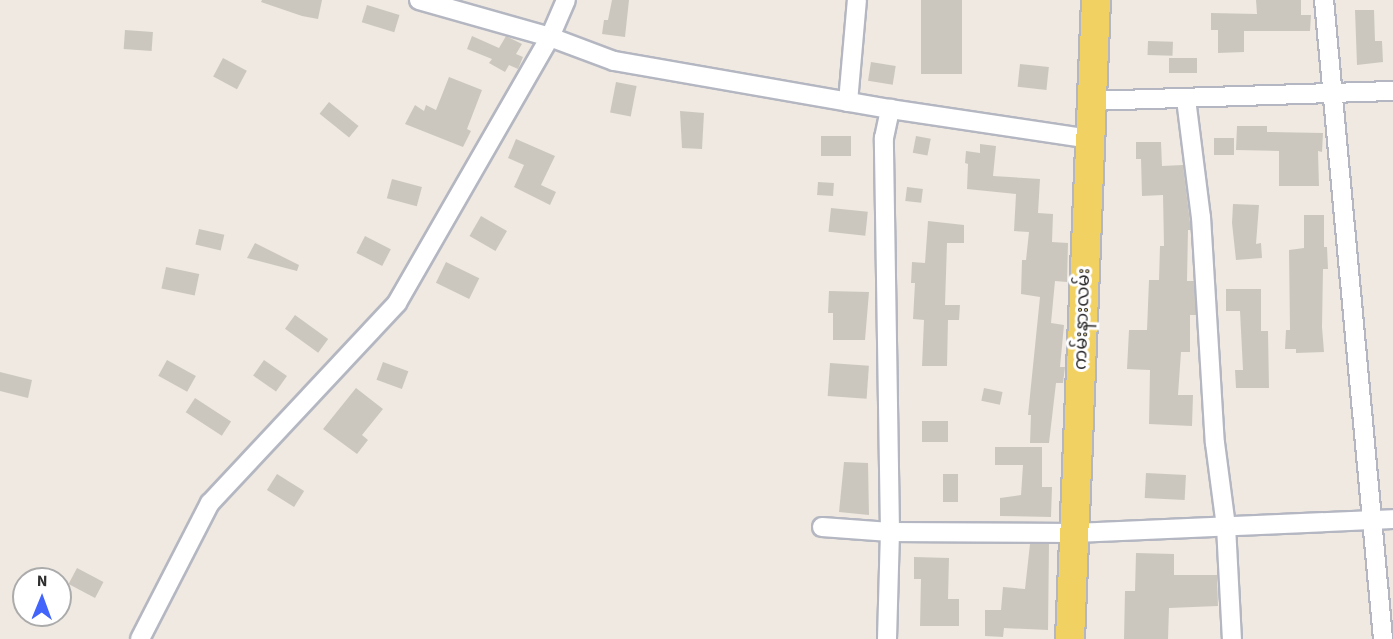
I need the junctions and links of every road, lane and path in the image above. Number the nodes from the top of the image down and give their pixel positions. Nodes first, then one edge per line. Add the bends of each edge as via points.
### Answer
1 (419, 0) edge
2 (566, 0) edge
3 (857, 0) edge
4 (1096, 0) edge
5 (1324, 0) edge
6 (550, 37) junction
7 (1393, 91) edge
8 (1332, 94) junction
9 (1186, 99) junction
10 (1090, 101) junction
11 (848, 102) junction
12 (890, 109) junction
13 (1091, 140) junction
14 (1393, 519) edge
15 (1373, 520) junction
16 (1226, 526) junction
17 (822, 527) dead end
18 (890, 532) junction
19 (1075, 533) junction
20 (140, 639) edge
21 (887, 639) edge
22 (1070, 639) edge
23 (1232, 639) edge
24 (1383, 639) edge

1 - 6 street
2 - 6 street
3 - 11 street
4 - 10 main road, ကမ်းနားလမ်း
5 - 8 street
6 - 11 street via 614,61
6 - 20 street via 397,303 210,503
7 - 8 street
8 - 9 street
8 - 15 street
9 - 10 street
9 - 16 street via 1201,217 1215,443
10 - 13 main road, ကမ်းနားလမ်း
11 - 12 street
12 - 13 street
12 - 18 street via 884,138
13 - 19 main road, ကမ်းနားလမ်း
14 - 15 street
15 - 16 street
15 - 24 street
16 - 19 street
16 - 23 street
17 - 18 street
18 - 19 street
18 - 21 street
19 - 22 main road, ကမ်းနားလမ်း

